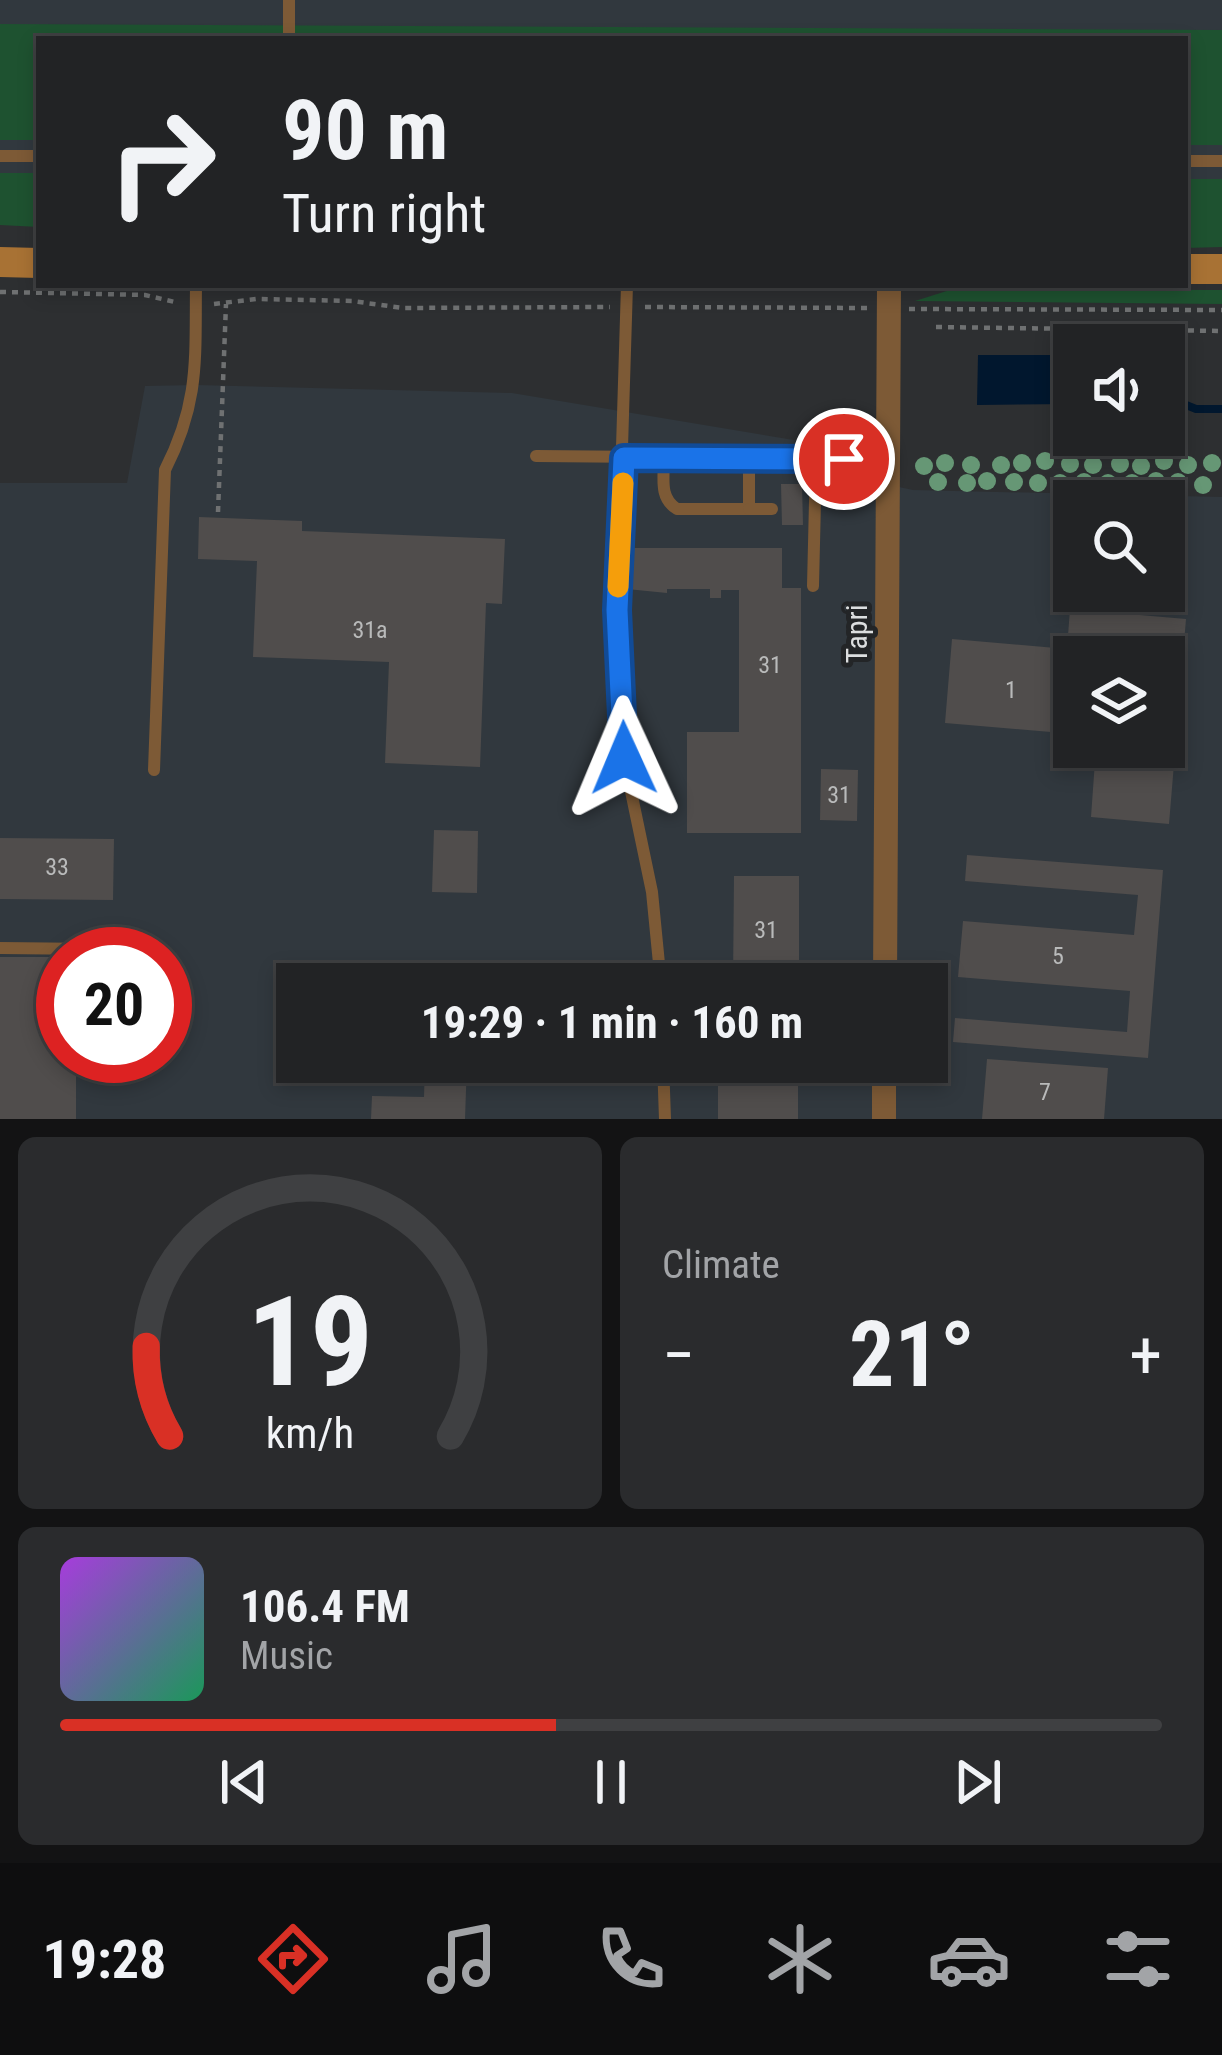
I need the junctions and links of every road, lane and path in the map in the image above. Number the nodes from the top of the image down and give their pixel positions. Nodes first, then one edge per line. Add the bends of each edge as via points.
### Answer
1 (289, 0) edge
2 (289, 36) edge
3 (0, 156) edge
4 (36, 156) edge
5 (1188, 161) edge
6 (1222, 161) edge
7 (0, 262) edge
8 (36, 263) edge
9 (1188, 269) edge
10 (1222, 269) edge
11 (196, 288) edge
12 (627, 288) edge
13 (889, 288) edge
14 (226, 304) dead end
15 (936, 328) dead end
16 (1222, 331) edge
17 (536, 456) dead end
18 (624, 458) junction
19 (749, 458) junction
20 (664, 459) junction
21 (816, 459) junction
22 (888, 459) junction
23 (749, 509) junction
24 (772, 509) dead end
25 (218, 512) dead end
26 (813, 586) dead end
27 (154, 770) dead end
28 (0, 947) edge
29 (36, 948) edge
30 (659, 963) edge
31 (885, 963) edge
32 (664, 1083) edge
33 (884, 1083) edge
34 (665, 1119) edge
35 (884, 1119) edge

1 - 2 lane
3 - 4 lane
5 - 6 lane
7 - 8 main road
9 - 10 main road
11 - 27 lane via 196,385 165,470
12 - 18 lane
13 - 22 street, Tapri
14 - 25 path
15 - 16 path
17 - 18 lane
18 - 20 lane
18 - 30 lane via 617,610 624,758
19 - 20 lane
19 - 21 lane
19 - 23 lane
20 - 23 lane via 663,492 677,509
21 - 22 lane
21 - 26 lane
22 - 31 street, Tapri
23 - 24 lane
28 - 29 lane
32 - 34 lane
33 - 35 street

